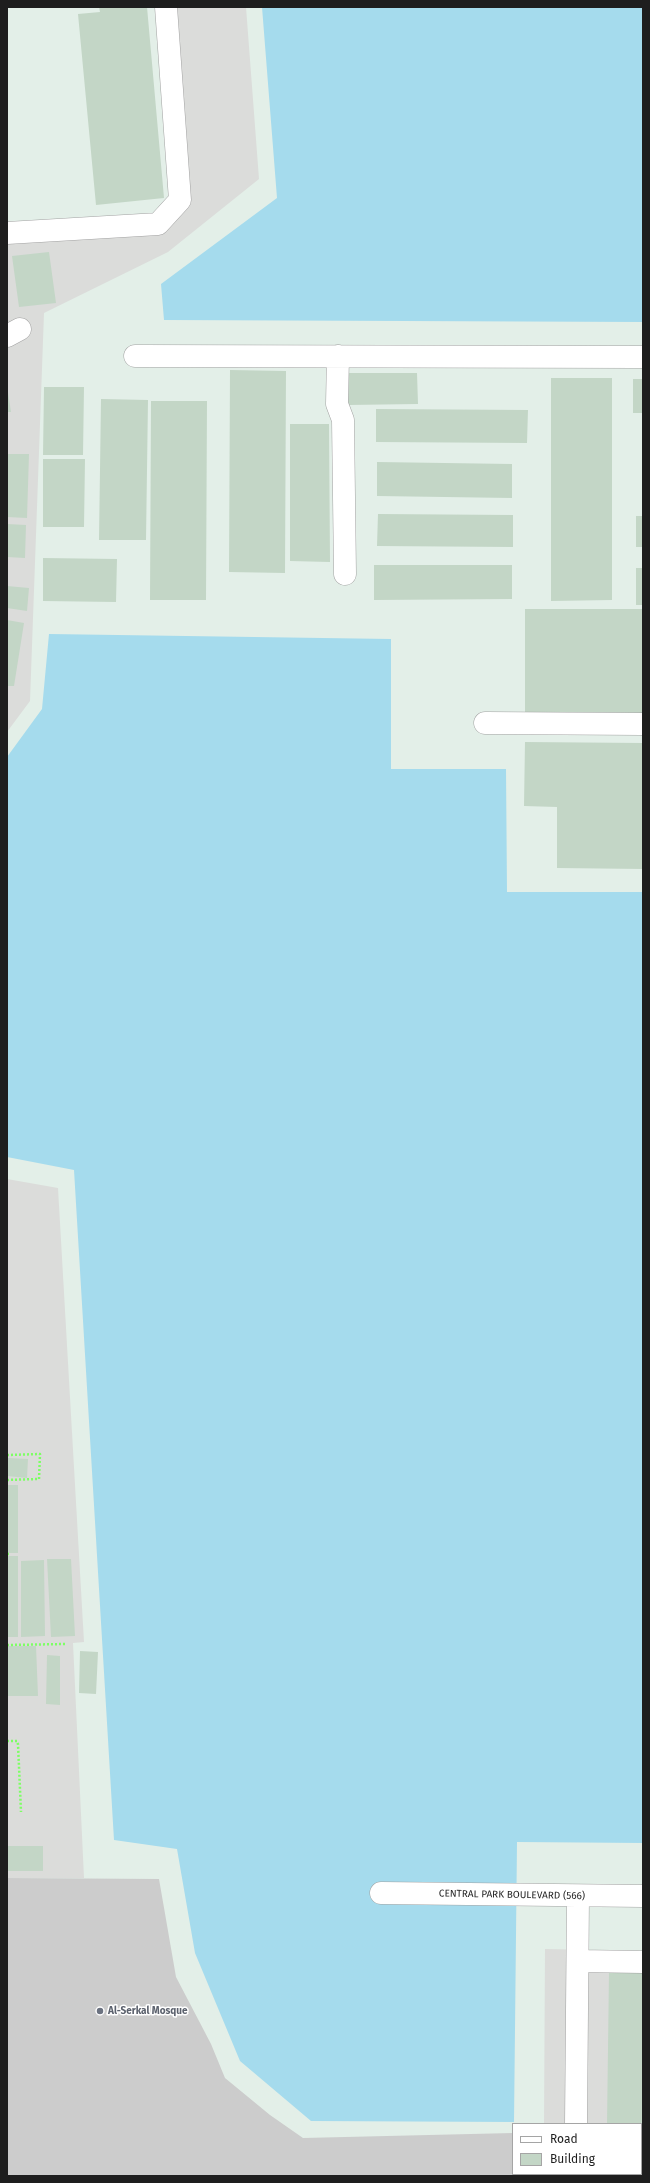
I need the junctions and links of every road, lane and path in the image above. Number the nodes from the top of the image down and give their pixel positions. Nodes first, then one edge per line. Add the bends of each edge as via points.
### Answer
1 (166, 7) edge
2 (7, 233) edge
3 (135, 356) dead end
4 (338, 356) junction
5 (643, 357) edge
6 (345, 574) dead end
7 (485, 723) dead end
8 (643, 724) edge
9 (7, 1455) edge
10 (7, 1480) edge
11 (66, 1644) dead end
12 (7, 1645) edge
13 (7, 1741) edge
14 (21, 1812) dead end
15 (381, 1893) dead end
16 (578, 1896) junction
17 (643, 1896) edge
18 (578, 1961) junction
19 (643, 1962) edge
20 (576, 2123) edge

1 - 2 street via 180,200 158,224
3 - 4 street
4 - 5 street
4 - 6 street via 337,404 343,420
7 - 8 street
9 - 10 path via 40,1454 39,1479
11 - 12 path
13 - 14 path via 17,1741 18,1744
15 - 16 street, CENTRAL PARK BOULEVARD (566)
16 - 17 street, CENTRAL PARK BOULEVARD (566)
16 - 18 street
18 - 19 street
18 - 20 street

